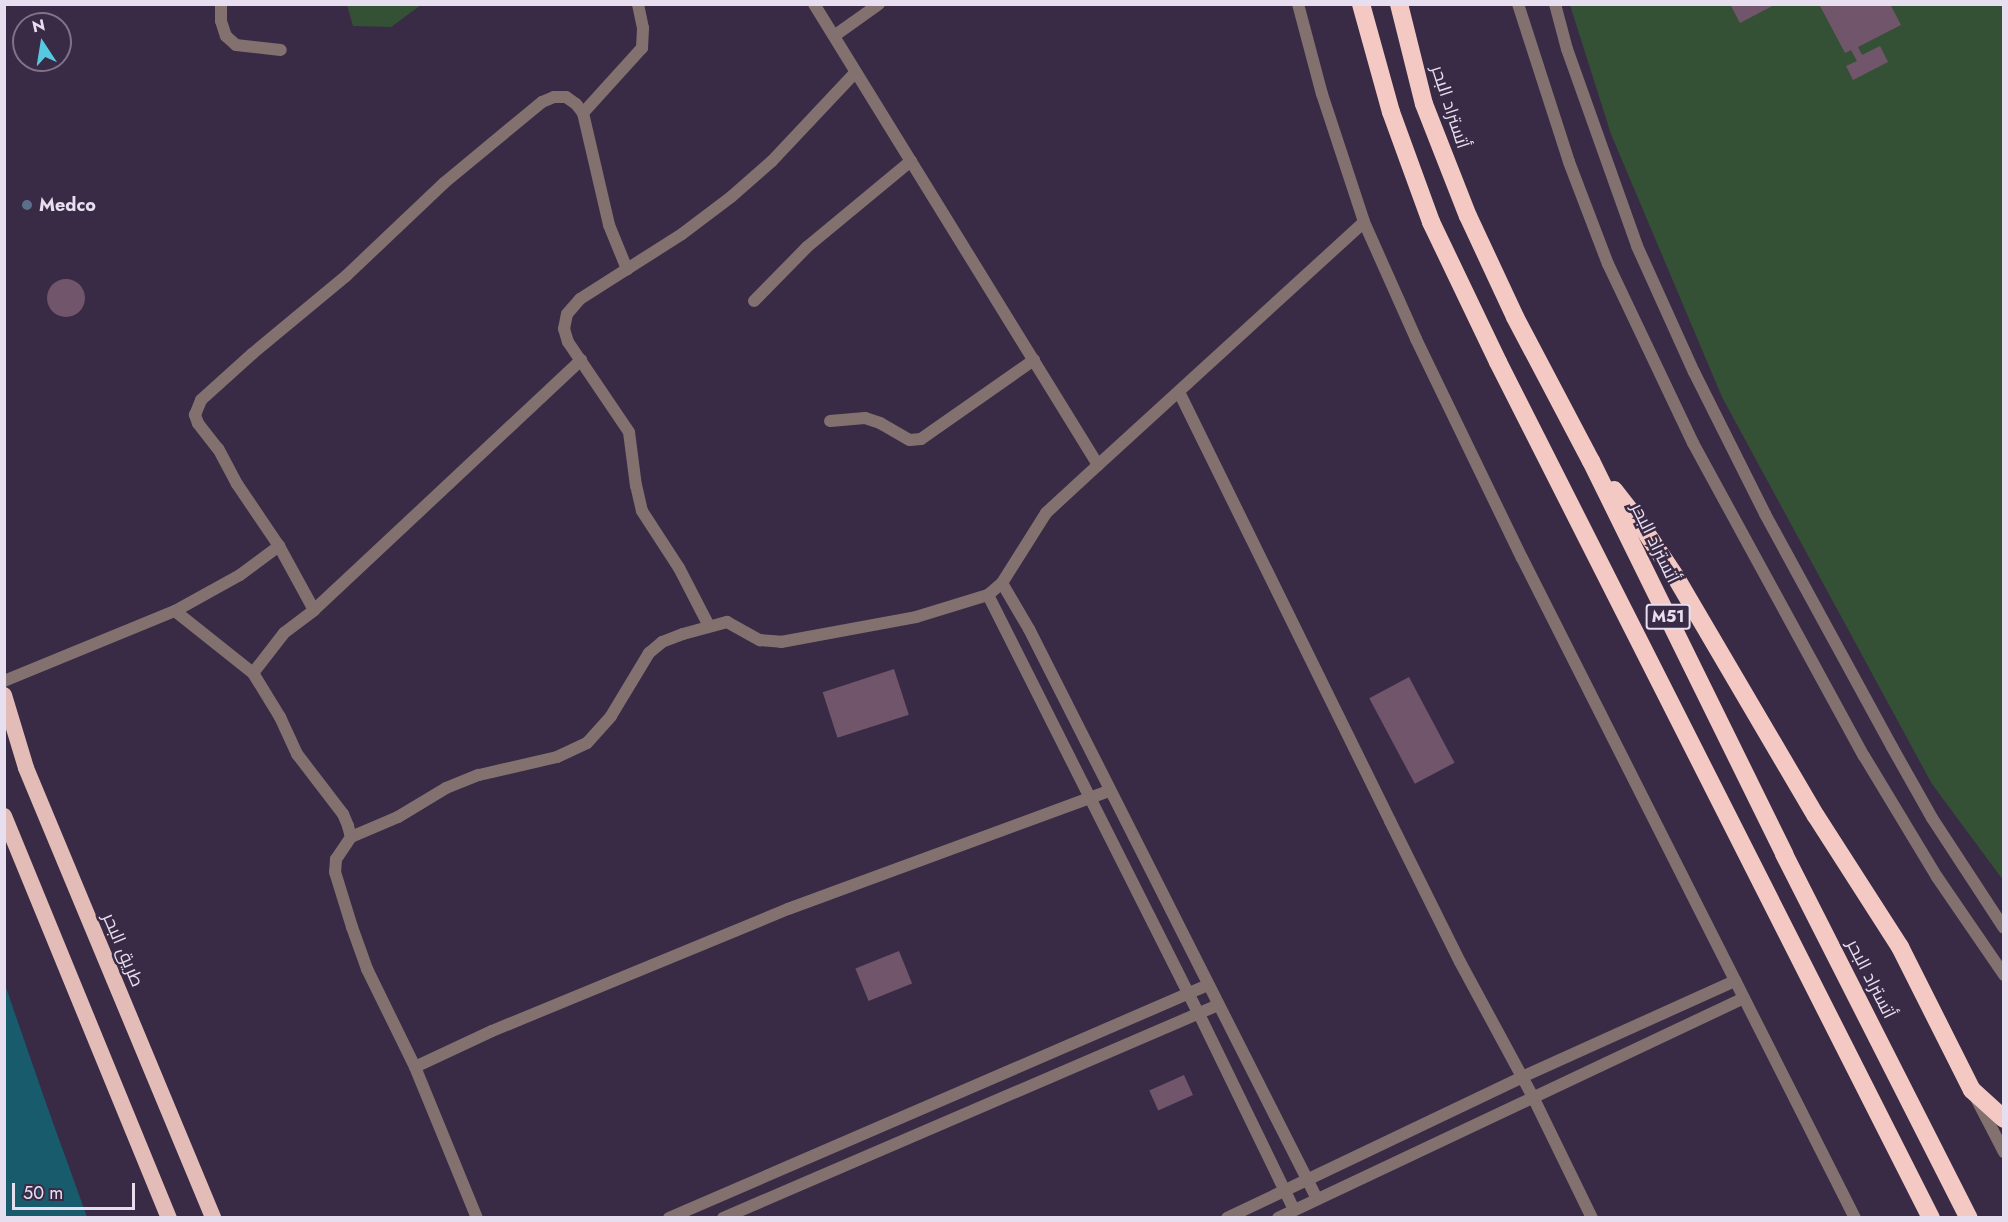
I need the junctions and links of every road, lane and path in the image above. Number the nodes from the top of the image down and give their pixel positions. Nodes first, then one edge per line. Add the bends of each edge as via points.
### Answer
1 (221, 4) edge
2 (638, 4) edge
3 (814, 4) edge
4 (879, 4) edge
5 (1298, 4) edge
6 (1361, 4) edge
7 (1399, 4) edge
8 (1518, 4) edge
9 (1555, 4) edge
10 (834, 36) junction
11 (281, 50) dead end
12 (856, 72) junction
13 (583, 113) junction
14 (911, 161) junction
15 (1364, 222) junction
16 (627, 269) junction
17 (754, 301) dead end
18 (581, 360) junction
19 (1034, 360) junction
20 (1180, 394) junction
21 (830, 422) dead end
22 (1591, 461) junction
23 (1098, 465) junction
24 (279, 546) junction
25 (1002, 584) junction
26 (988, 595) junction
27 (314, 610) junction
28 (175, 611) junction
29 (709, 626) junction
30 (254, 673) junction
31 (4, 681) edge
32 (4, 695) edge
33 (1108, 791) junction
34 (1088, 798) junction
35 (4, 816) edge
36 (351, 837) junction
37 (2004, 928) edge
38 (2004, 975) edge
39 (1735, 981) junction
40 (1208, 985) junction
41 (1189, 994) junction
42 (1744, 998) junction
43 (1218, 1005) junction
44 (1199, 1014) junction
45 (415, 1067) junction
46 (1521, 1077) junction
47 (1972, 1090) junction
48 (1533, 1097) junction
49 (2004, 1119) edge
50 (2004, 1152) edge
51 (1307, 1178) junction
52 (1285, 1188) junction
53 (1317, 1199) junction
54 (1294, 1210) junction
55 (169, 1218) edge
56 (213, 1218) edge
57 (477, 1218) edge
58 (669, 1218) edge
59 (723, 1218) edge
60 (1227, 1218) edge
61 (1278, 1218) edge
62 (1592, 1218) edge
63 (1854, 1218) edge
64 (1931, 1218) edge
65 (1969, 1218) edge

1 - 11 street via 226,36 236,45
2 - 13 street via 642,48
3 - 10 street
4 - 10 street
5 - 15 street via 1322,94
6 - 64 highway, M51 via 1391,112 1431,222 1503,373
7 - 22 highway, أتستراد البحر / M51 via 1424,104 1468,216 1515,317
8 - 38 street via 1569,162 1608,264 1693,443 1864,756 1936,877
9 - 37 street via 1582,94 1637,246 1699,381 1765,514 1892,747 1932,818
10 - 12 street
12 - 14 street
12 - 16 street via 772,161 731,197
13 - 16 street via 609,225
13 - 24 street via 566,97 542,102 444,183 346,276 252,354 196,407 198,423
14 - 17 street via 807,247
14 - 19 street
15 - 20 street
15 - 39 street via 1450,412
16 - 18 street via 580,299 567,314 564,329
18 - 27 street
18 - 29 street via 630,432 642,511 679,568
19 - 21 street via 921,439 910,440 865,418
19 - 23 street
20 - 23 street
20 - 46 street
22 - 47 highway via 1675,576 1816,816 1900,947
22 - 65 highway, أتستراد البحر / M51
23 - 25 street via 1039,522
24 - 27 street
24 - 28 street via 240,575
25 - 26 street
25 - 33 street via 1029,629
26 - 29 street via 916,617 781,642 760,640 727,622
26 - 34 street
27 - 30 street via 284,633
28 - 30 street
28 - 31 street
29 - 36 street via 662,642 650,654 601,730 574,751 479,775 446,788 384,825
30 - 36 street via 297,754 342,814
32 - 56 highway, طريق البحر via 26,768
33 - 34 street
33 - 40 street
34 - 41 street
34 - 45 street via 788,909 481,1035
35 - 55 highway
36 - 45 street via 336,859 335,872 367,969
39 - 42 street
39 - 46 street
40 - 41 street
40 - 43 street
41 - 44 street
41 - 58 street
42 - 48 street
42 - 63 street
43 - 44 street
43 - 51 street
44 - 52 street
44 - 59 street
45 - 57 street
46 - 48 street
46 - 51 street
47 - 49 highway
47 - 50 street
48 - 53 street
48 - 62 street
51 - 52 street
51 - 53 street
52 - 54 street
52 - 60 street
53 - 54 street
54 - 61 street

